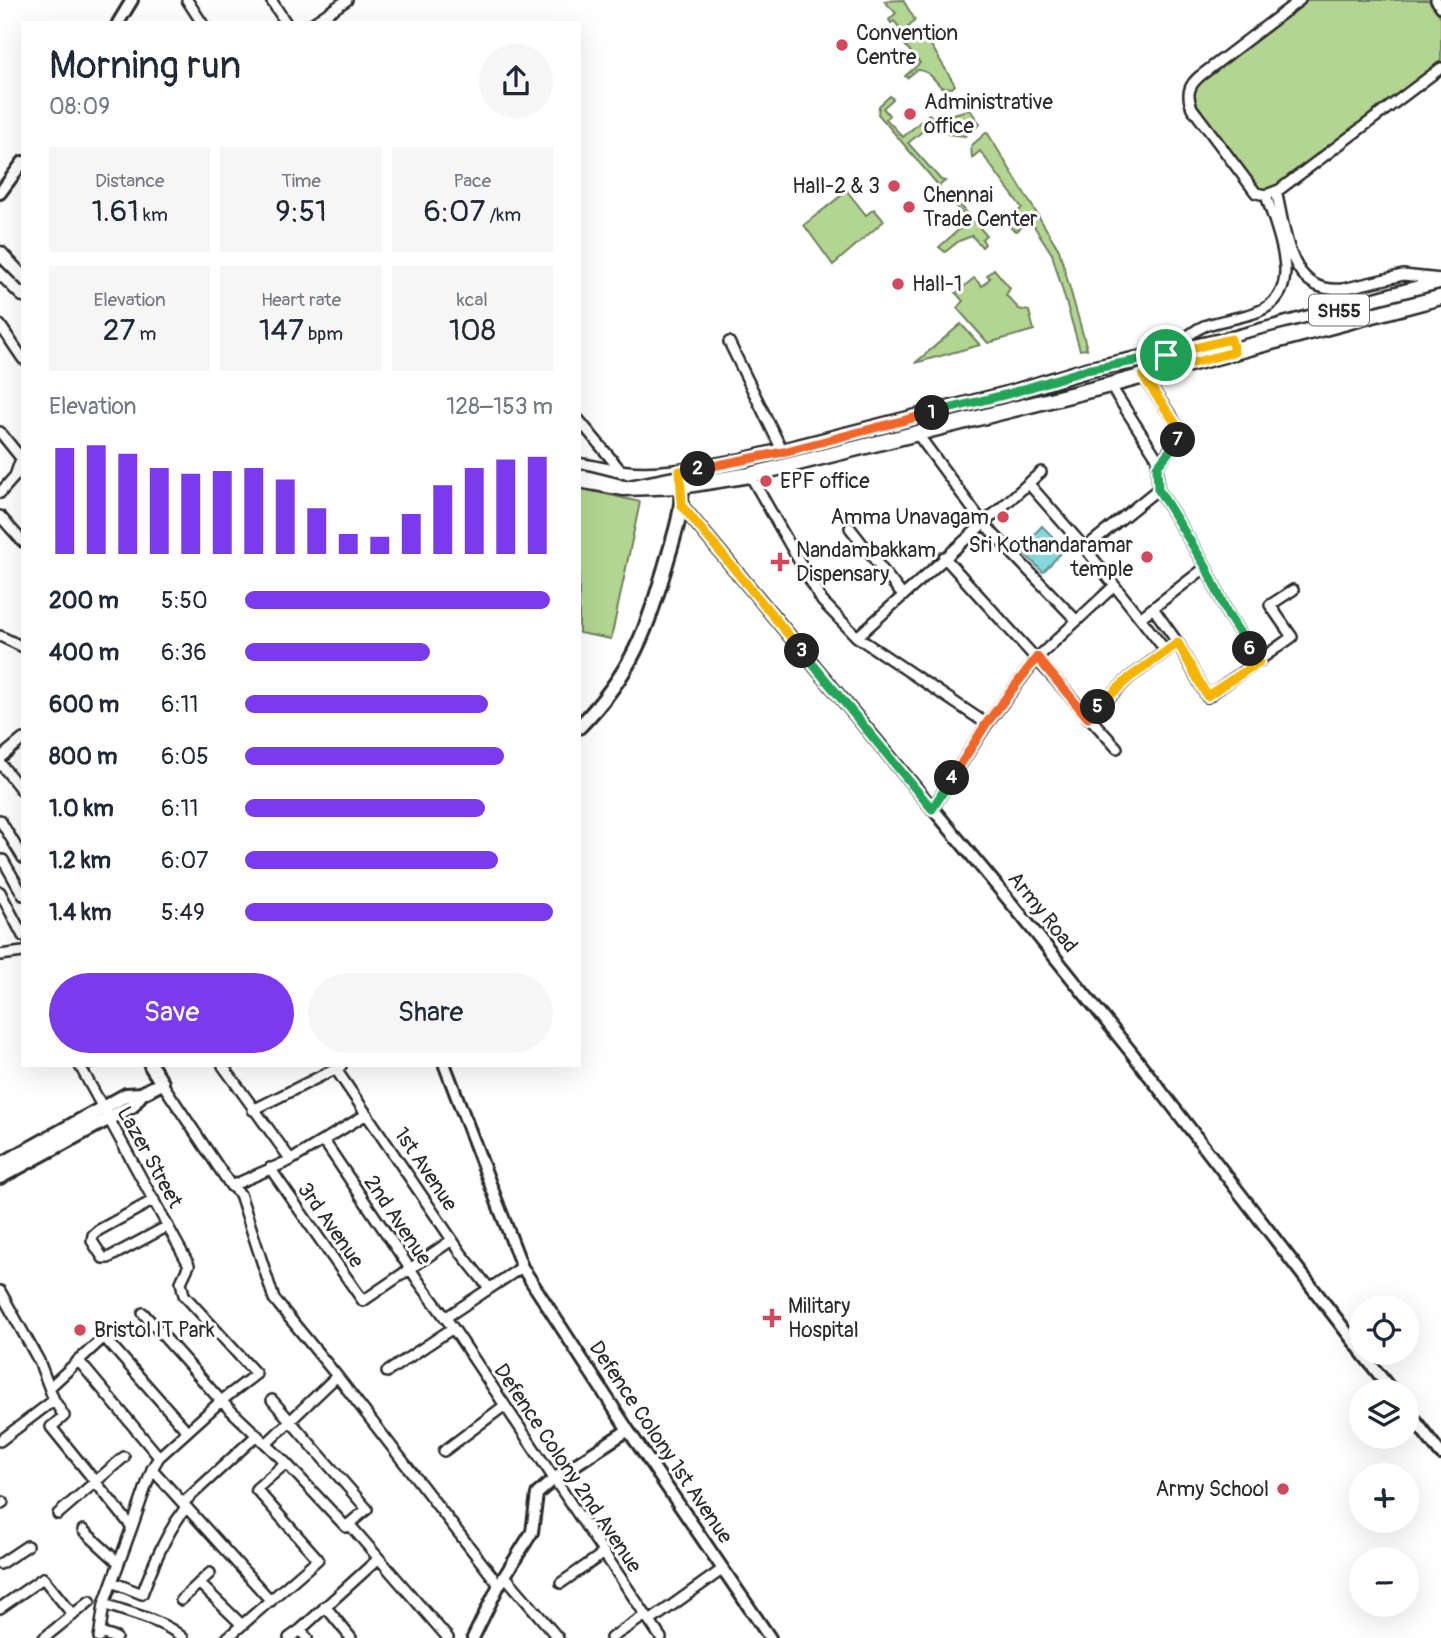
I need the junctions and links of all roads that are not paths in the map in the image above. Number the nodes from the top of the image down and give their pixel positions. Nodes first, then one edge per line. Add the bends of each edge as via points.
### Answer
1 (132, 0) edge
2 (187, 0) edge
3 (271, 0) edge
4 (347, 0) edge
5 (1300, 0) edge
6 (1436, 0) edge
7 (1441, 7) edge
8 (119, 21) edge
9 (201, 21) edge
10 (285, 21) edge
11 (316, 21) edge
12 (1441, 68) edge
13 (21, 165) edge
14 (1276, 191) junction
15 (0, 192) edge
16 (1266, 195) junction
17 (0, 254) edge
18 (0, 271) edge
19 (21, 277) edge
20 (1441, 281) edge
21 (21, 292) edge
22 (1441, 297) edge
23 (0, 325) edge
24 (729, 342) dead end
25 (1232, 345) junction
26 (1166, 355) junction
27 (21, 356) edge
28 (1143, 376) junction
29 (1110, 385) junction
30 (581, 422) edge
31 (0, 432) edge
32 (916, 432) junction
33 (783, 452) junction
34 (810, 452) junction
35 (21, 454) edge
36 (21, 458) edge
37 (581, 466) edge
38 (1157, 467) junction
39 (1041, 472) dead end
40 (623, 474) junction
41 (750, 475) junction
42 (681, 478) junction
43 (581, 480) edge
44 (1028, 483) junction
45 (1158, 489) junction
46 (1, 491) edge
47 (682, 506) junction
48 (0, 516) edge
49 (983, 523) junction
50 (850, 528) dead end
51 (21, 538) edge
52 (1085, 548) junction
53 (944, 558) junction
54 (1206, 567) junction
55 (1114, 586) junction
56 (1293, 590) dead end
57 (903, 596) junction
58 (1153, 608) junction
59 (1140, 618) junction
60 (1076, 620) junction
61 (0, 636) edge
62 (857, 637) junction
63 (1178, 643) junction
64 (21, 646) edge
65 (1166, 651) junction
66 (1037, 657) junction
67 (1259, 662) junction
68 (1088, 718) junction
69 (986, 724) junction
70 (581, 725) edge
71 (21, 741) edge
72 (1117, 748) dead end
73 (0, 760) edge
74 (21, 789) edge
75 (932, 809) junction
76 (0, 820) edge
77 (21, 854) edge
78 (1, 861) edge
79 (0, 892) edge
80 (21, 892) edge
81 (21, 932) edge
82 (21, 952) edge
83 (0, 954) edge
84 (81, 1067) edge
85 (152, 1067) edge
86 (224, 1067) edge
87 (338, 1067) edge
88 (445, 1067) edge
89 (162, 1083) junction
90 (253, 1110) junction
91 (106, 1113) junction
92 (367, 1114) junction
93 (324, 1141) junction
94 (291, 1160) junction
95 (0, 1165) edge
96 (270, 1168) junction
97 (0, 1177) edge
98 (231, 1186) junction
99 (153, 1200) junction
100 (168, 1226) junction
101 (452, 1240) junction
102 (522, 1267) junction
103 (410, 1268) junction
104 (489, 1288) junction
105 (0, 1291) edge
106 (4, 1306) edge
107 (143, 1313) dead end
108 (445, 1318) junction
109 (453, 1328) junction
110 (1349, 1335) edge
111 (78, 1360) junction
112 (1372, 1365) edge
113 (387, 1372) dead end
114 (337, 1376) junction
115 (1383, 1379) edge
116 (50, 1387) junction
117 (54, 1400) junction
118 (272, 1400) dead end
119 (221, 1401) junction
120 (504, 1406) junction
121 (291, 1420) junction
122 (1419, 1426) edge
123 (628, 1430) junction
124 (187, 1431) junction
125 (257, 1435) junction
126 (0, 1441) edge
127 (266, 1444) junction
128 (444, 1451) dead end
129 (1441, 1454) edge
130 (124, 1457) dead end
131 (159, 1457) junction
132 (286, 1463) junction
133 (152, 1468) junction
134 (555, 1478) junction
135 (96, 1482) junction
136 (185, 1505) junction
137 (58, 1514) dead end
138 (349, 1524) junction
139 (132, 1527) junction
140 (83, 1530) dead end
141 (27, 1546) dead end
142 (604, 1553) junction
143 (378, 1559) junction
144 (119, 1563) junction
145 (0, 1564) edge
146 (723, 1569) junction
147 (210, 1573) dead end
148 (502, 1581) junction
149 (112, 1582) junction
150 (199, 1583) junction
151 (561, 1583) dead end
152 (181, 1600) dead end
153 (90, 1601) dead end
154 (271, 1601) junction
155 (104, 1604) junction
156 (325, 1606) junction
157 (0, 1608) edge
158 (73, 1615) junction
159 (648, 1618) junction
160 (242, 1626) junction
161 (303, 1634) edge
162 (99, 1635) edge
163 (44, 1638) edge
164 (116, 1638) edge
165 (183, 1638) edge
166 (227, 1638) edge
167 (289, 1638) edge
168 (351, 1638) edge
169 (448, 1638) edge
170 (473, 1638) edge
171 (558, 1638) edge
172 (611, 1638) edge
173 (661, 1638) edge
174 (770, 1638) edge

1 - 8 street
2 - 9 street
3 - 10 street
4 - 11 street
5 - 16 street via 1200,76 1189,90 1189,102 1203,124 1252,189
6 - 7 street
12 - 14 street
13 - 15 street
14 - 16 street
14 - 20 street via 1296,266 1315,287 1343,289 1403,275
16 - 26 street via 1285,268 1275,302 1262,311 1202,327
17 - 19 main road
18 - 21 main road
20 - 25 main road, SH55
22 - 25 main road, SH55
23 - 27 street
24 - 33 street
25 - 26 main road, SH55
25 - 28 main road, SH55
26 - 34 main road, SH55 via 1086,370
28 - 29 main road, SH55
28 - 38 street via 1181,434
29 - 32 main road, SH55
29 - 38 street via 1157,458
30 - 40 street
31 - 35 street
32 - 34 main road, SH55
32 - 49 street
33 - 34 main road, SH55
33 - 42 main road, SH55
34 - 41 main road, SH55
36 - 46 street via 15,476
37 - 40 main road, SH55
38 - 45 street
39 - 44 street
40 - 42 main road, SH55
41 - 42 main road, SH55
41 - 62 street via 822,601
42 - 43 main road, SH55 via 624,488
42 - 47 main road
44 - 49 street
44 - 52 street
45 - 52 street
45 - 54 street
47 - 70 main road via 656,602 635,653 611,692
47 - 75 street, Army Road
48 - 51 street
49 - 53 street
49 - 60 street
50 - 57 street
52 - 55 street
53 - 57 street
53 - 66 street
54 - 58 street
54 - 67 street via 1228,615
55 - 59 street
55 - 60 street
56 - 67 street via 1270,605 1292,637
57 - 62 street
58 - 59 street
58 - 63 street
59 - 65 street
60 - 66 street
61 - 64 street
62 - 69 street
63 - 65 street
63 - 67 street via 1207,696
65 - 68 street via 1129,678
66 - 68 street
66 - 69 street
68 - 72 street
69 - 75 street
71 - 73 street
73 - 74 street
75 - 110 street, Army Road via 1131,1052
76 - 77 street
77 - 78 street
78 - 80 street
79 - 81 street
82 - 83 street
84 - 91 street, Lazer Street
85 - 89 main road
86 - 90 street
87 - 90 street
87 - 92 street, 1st Avenue
88 - 102 street, Defence Colony 1st Avenue
89 - 91 main road via 141,1094 132,1106
89 - 98 street
90 - 94 street
91 - 95 main road
91 - 97 main road
91 - 99 street, Lazer Street
92 - 93 street
92 - 101 street, 1st Avenue
93 - 94 street
93 - 103 street, 2nd Avenue
94 - 96 street
96 - 98 street
96 - 103 street, 3rd Avenue via 363,1301
98 - 114 street via 240,1194 274,1299
99 - 100 street, Lazer Street
99 - 100 street via 99,1230 92,1241 103,1258 108,1258
100 - 119 street, Lazer Street via 189,1265 181,1282 184,1295 256,1374
101 - 103 street
101 - 104 street, 1st Avenue
102 - 104 street
102 - 123 street, Defence Colony 1st Avenue
103 - 108 street, 2nd Avenue
104 - 108 street
105 - 106 street
106 - 116 street
107 - 119 street
108 - 109 street, Defence Colony 2nd Avenue
109 - 113 street
109 - 120 street, Defence Colony 2nd Avenue
111 - 116 street
111 - 124 street via 104,1337
111 - 131 street
112 - 115 street, Army Road
114 - 121 street
114 - 148 street
116 - 117 street
117 - 126 street
117 - 135 street via 64,1416 51,1427
118 - 121 street
119 - 124 street
119 - 125 street
120 - 128 street
120 - 134 street, Defence Colony 2nd Avenue
121 - 127 street
121 - 138 street via 367,1509
122 - 129 street
123 - 134 street
123 - 146 street, Defence Colony 1st Avenue
124 - 131 street
125 - 127 street
125 - 136 street
127 - 132 street
130 - 135 street
131 - 133 street
132 - 138 street via 346,1527
132 - 154 street via 256,1489 318,1559
133 - 136 street
133 - 139 street
134 - 142 street, Defence Colony 2nd Avenue
134 - 148 street via 537,1494 532,1532
135 - 137 street
135 - 139 street
136 - 149 street via 156,1556 142,1594
136 - 154 street
138 - 143 street
139 - 144 street
140 - 144 street
141 - 145 street
142 - 151 street
142 - 159 street, Defence Colony 2nd Avenue
143 - 156 street
143 - 169 street
144 - 149 street
146 - 159 street
146 - 174 street, Defence Colony 1st Avenue
147 - 150 street
148 - 170 street
148 - 171 street
149 - 155 street
150 - 152 street
150 - 160 street
153 - 158 street
154 - 160 street
155 - 162 street
155 - 165 street via 162,1624
156 - 161 street
156 - 168 street
157 - 158 street via 43,1577
158 - 163 street
159 - 172 street
159 - 173 street, Defence Colony 2nd Avenue
160 - 166 street
161 - 167 street
162 - 164 street

